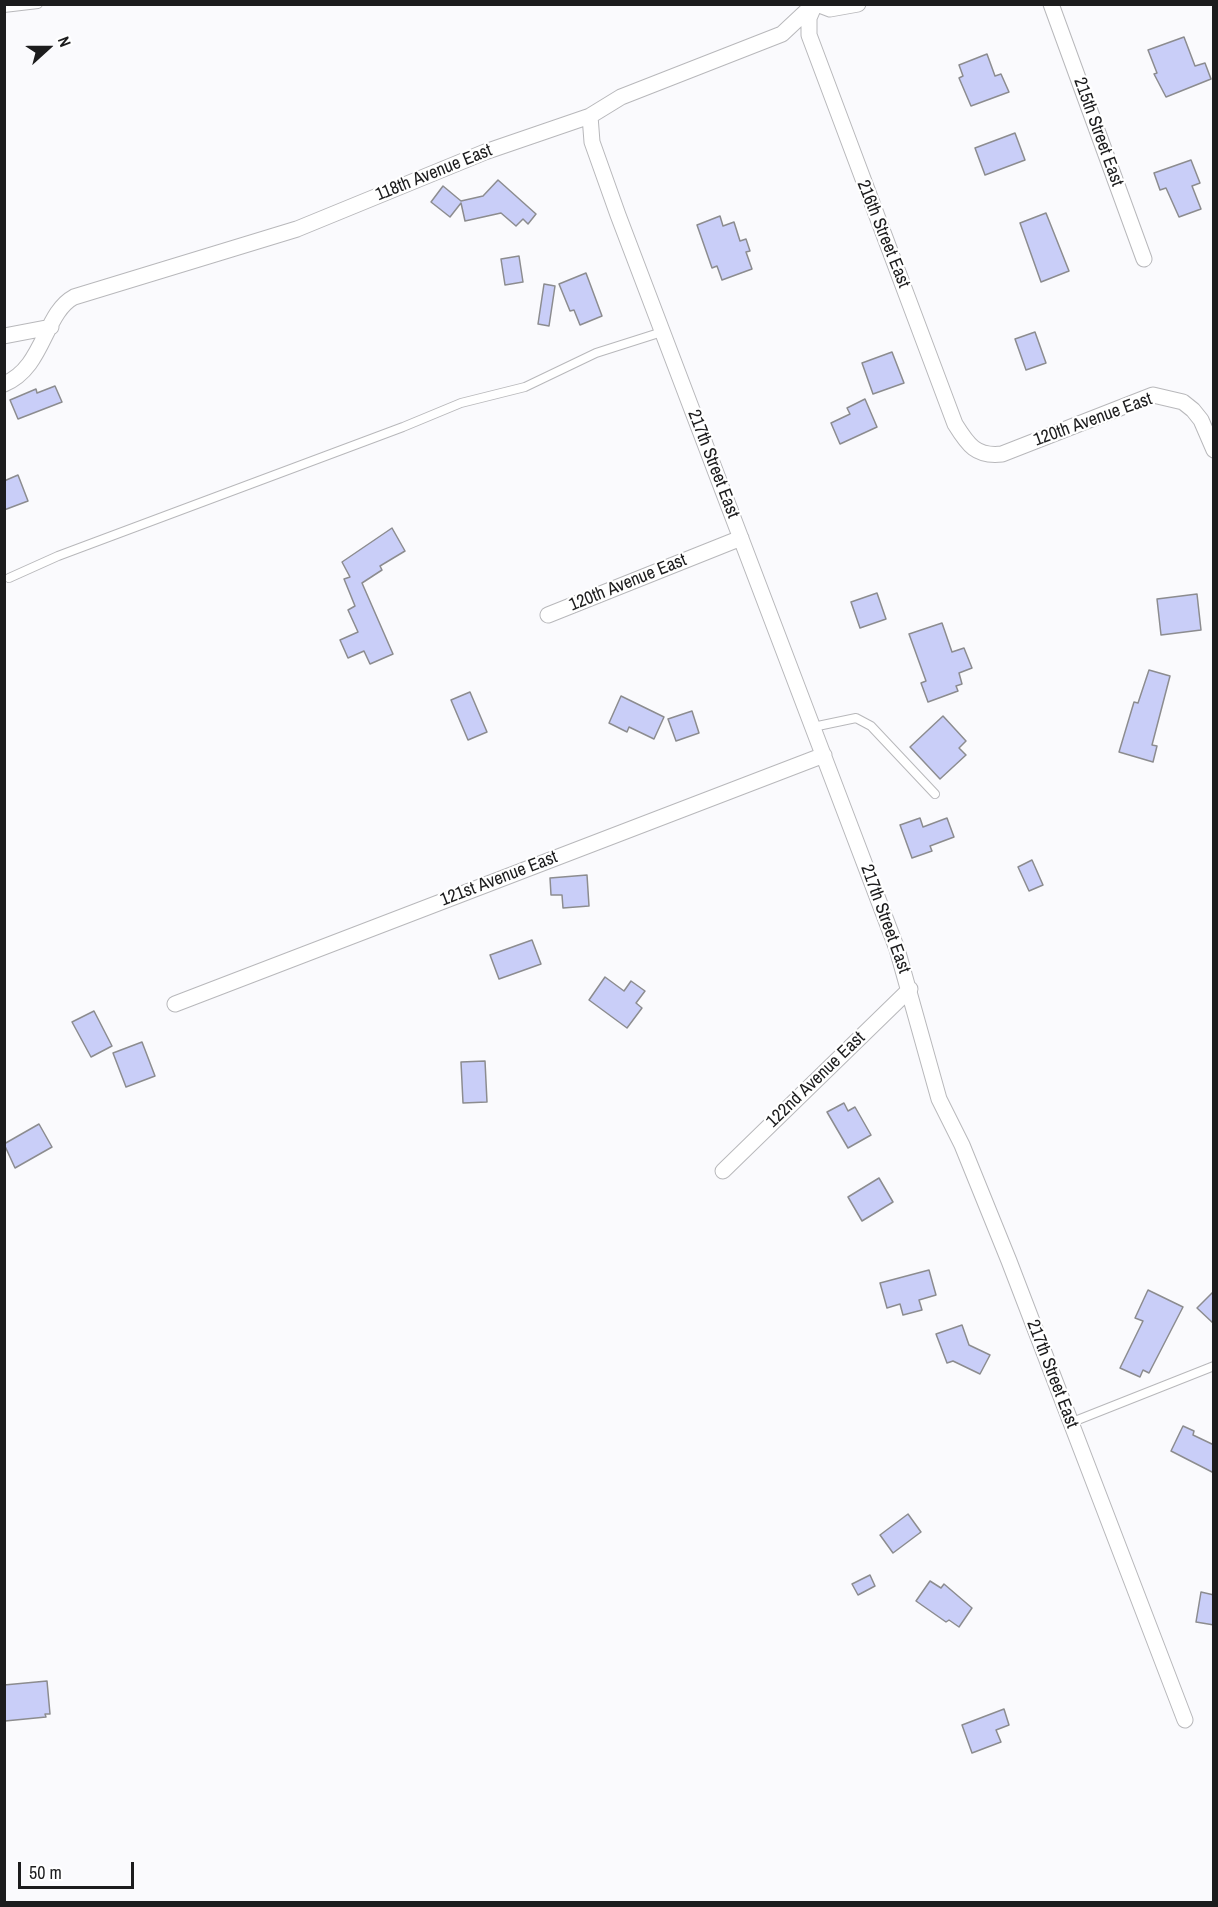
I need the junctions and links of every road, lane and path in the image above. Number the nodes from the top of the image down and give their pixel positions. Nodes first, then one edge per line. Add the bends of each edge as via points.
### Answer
1 (38, 4) edge
2 (815, 4) edge
3 (858, 4) edge
4 (1052, 4) edge
5 (4, 8) edge
6 (590, 116) junction
7 (1144, 259) dead end
8 (51, 327) junction
9 (662, 332) junction
10 (4, 336) edge
11 (4, 384) edge
12 (1214, 450) edge
13 (981, 453) joint
14 (741, 538) junction
15 (9, 578) dead end
16 (548, 615) dead end
17 (813, 727) junction
18 (824, 755) junction
19 (935, 794) dead end
20 (910, 989) junction
21 (176, 1004) dead end
22 (723, 1171) dead end
23 (1214, 1366) edge
24 (1070, 1423) junction
25 (1185, 1720) dead end

1 - 5 lane
2 - 3 street via 830,9
2 - 6 street, 118th Avenue East via 782,34 621,97
2 - 13 street, 216th Street East via 809,34 853,157 955,424 972,449
4 - 7 street, 215th Street East
6 - 8 street, 118th Avenue East via 485,152 297,229 74,297
6 - 9 street, 217th Street East via 592,142
8 - 10 street
8 - 11 street, 118th Avenue East via 26,371
9 - 14 street, 217th Street East
9 - 15 lane via 596,353 525,387 461,403
12 - 13 street, 120th Avenue East via 1193,411 1183,402 1153,395 1002,454
14 - 16 street, 120th Avenue East
14 - 17 street, 217th Street East
17 - 18 street, 217th Street East
17 - 19 lane via 856,718 871,726
18 - 20 street, 217th Street East
18 - 21 street, 121st Avenue East
20 - 22 street, 122nd Avenue East
20 - 24 street, 217th Street East via 939,1098 962,1145
23 - 24 lane
24 - 25 street, 217th Street East

